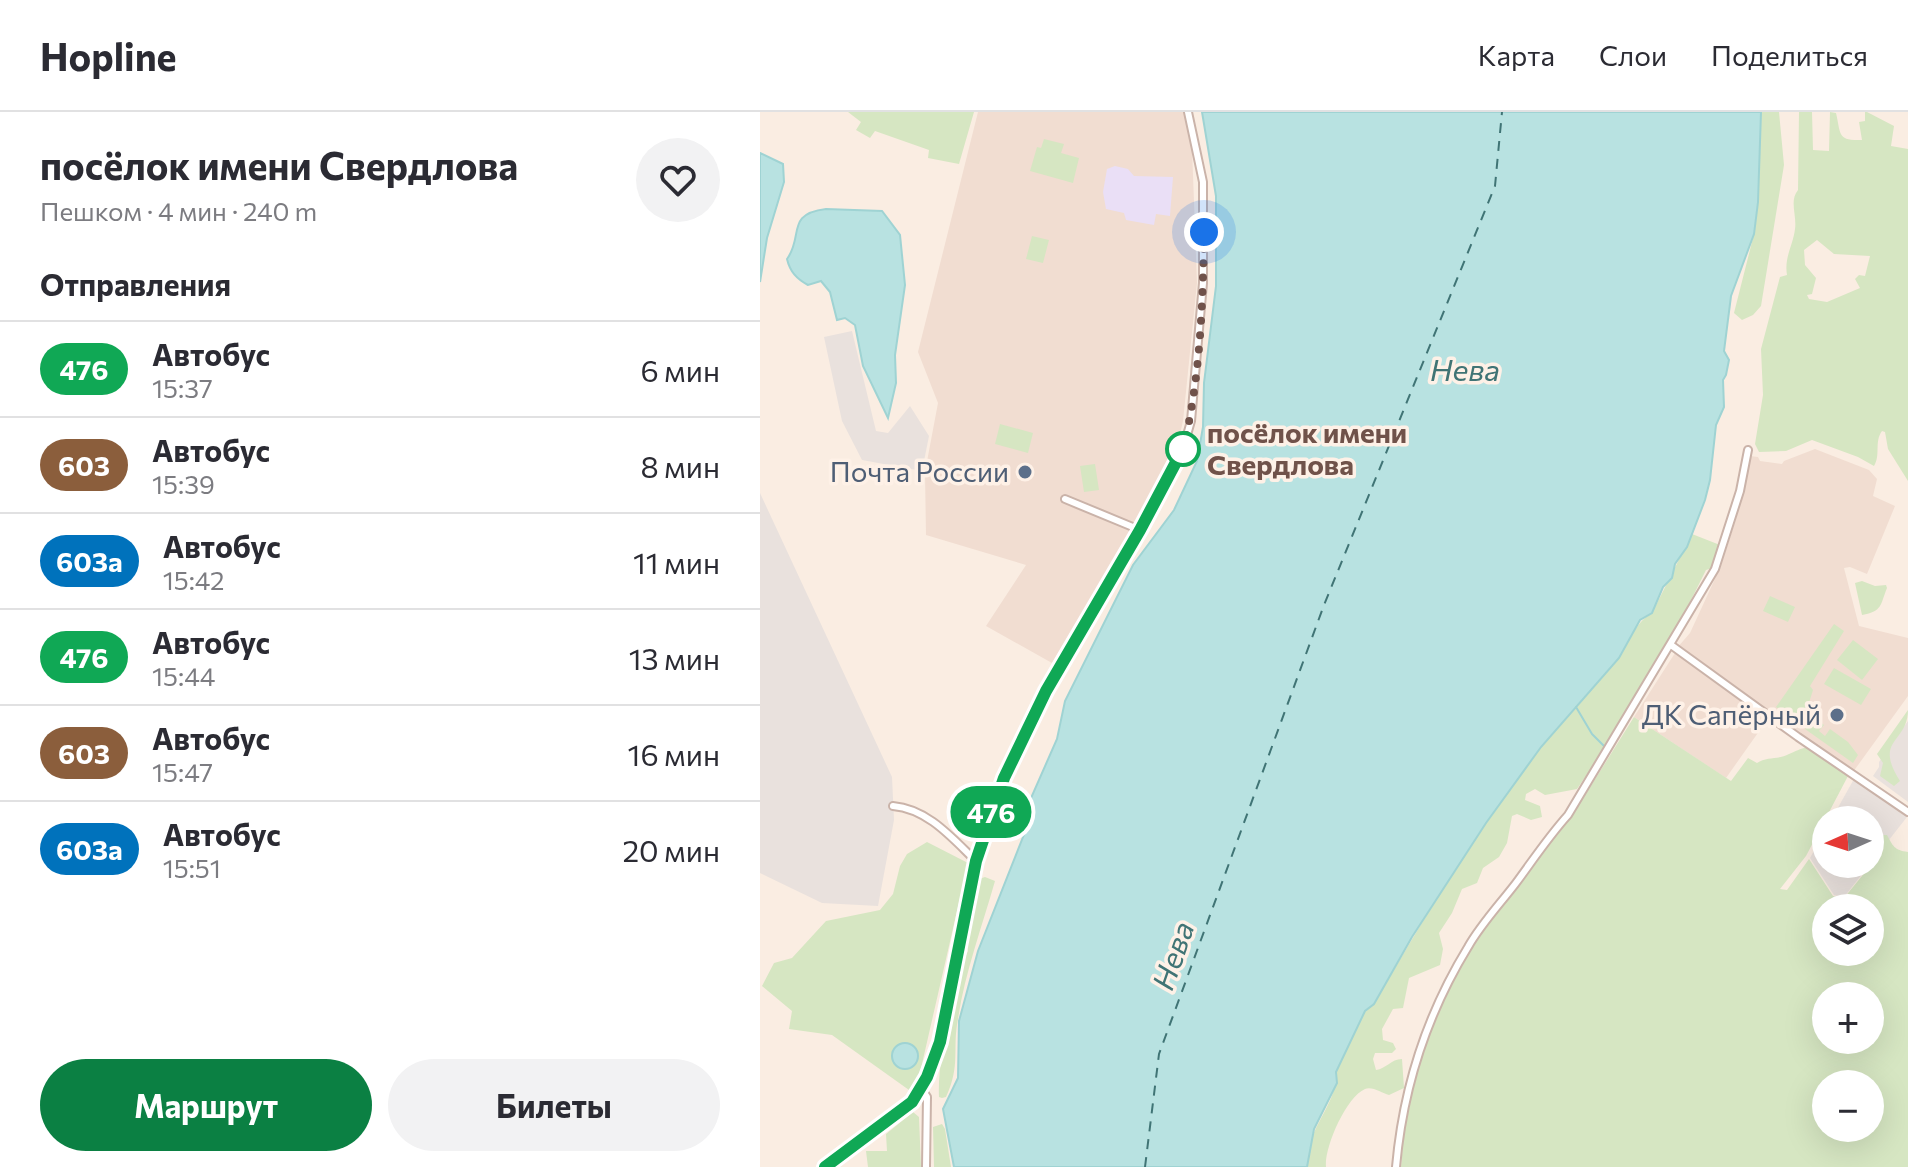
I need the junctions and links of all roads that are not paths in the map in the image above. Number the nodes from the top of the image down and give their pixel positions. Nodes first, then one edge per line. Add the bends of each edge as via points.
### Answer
1 (1188, 112) edge
2 (1748, 450) dead end
3 (1065, 499) dead end
4 (1140, 530) junction
5 (1671, 645) junction
6 (893, 806) dead end
7 (1908, 812) edge
8 (976, 861) junction
9 (921, 1088) junction
10 (825, 1167) edge
11 (926, 1167) edge
12 (1396, 1167) edge

1 - 4 street via 1203,182 1203,283 1191,421 1183,449
2 - 5 street via 1718,562
3 - 4 street
4 - 8 street via 1046,691 1004,778
5 - 7 street
5 - 12 street via 1568,815 1469,944 1436,1005 1411,1075
6 - 8 street via 923,815
8 - 9 street via 940,1042
9 - 10 street via 912,1102
9 - 11 street via 927,1097

